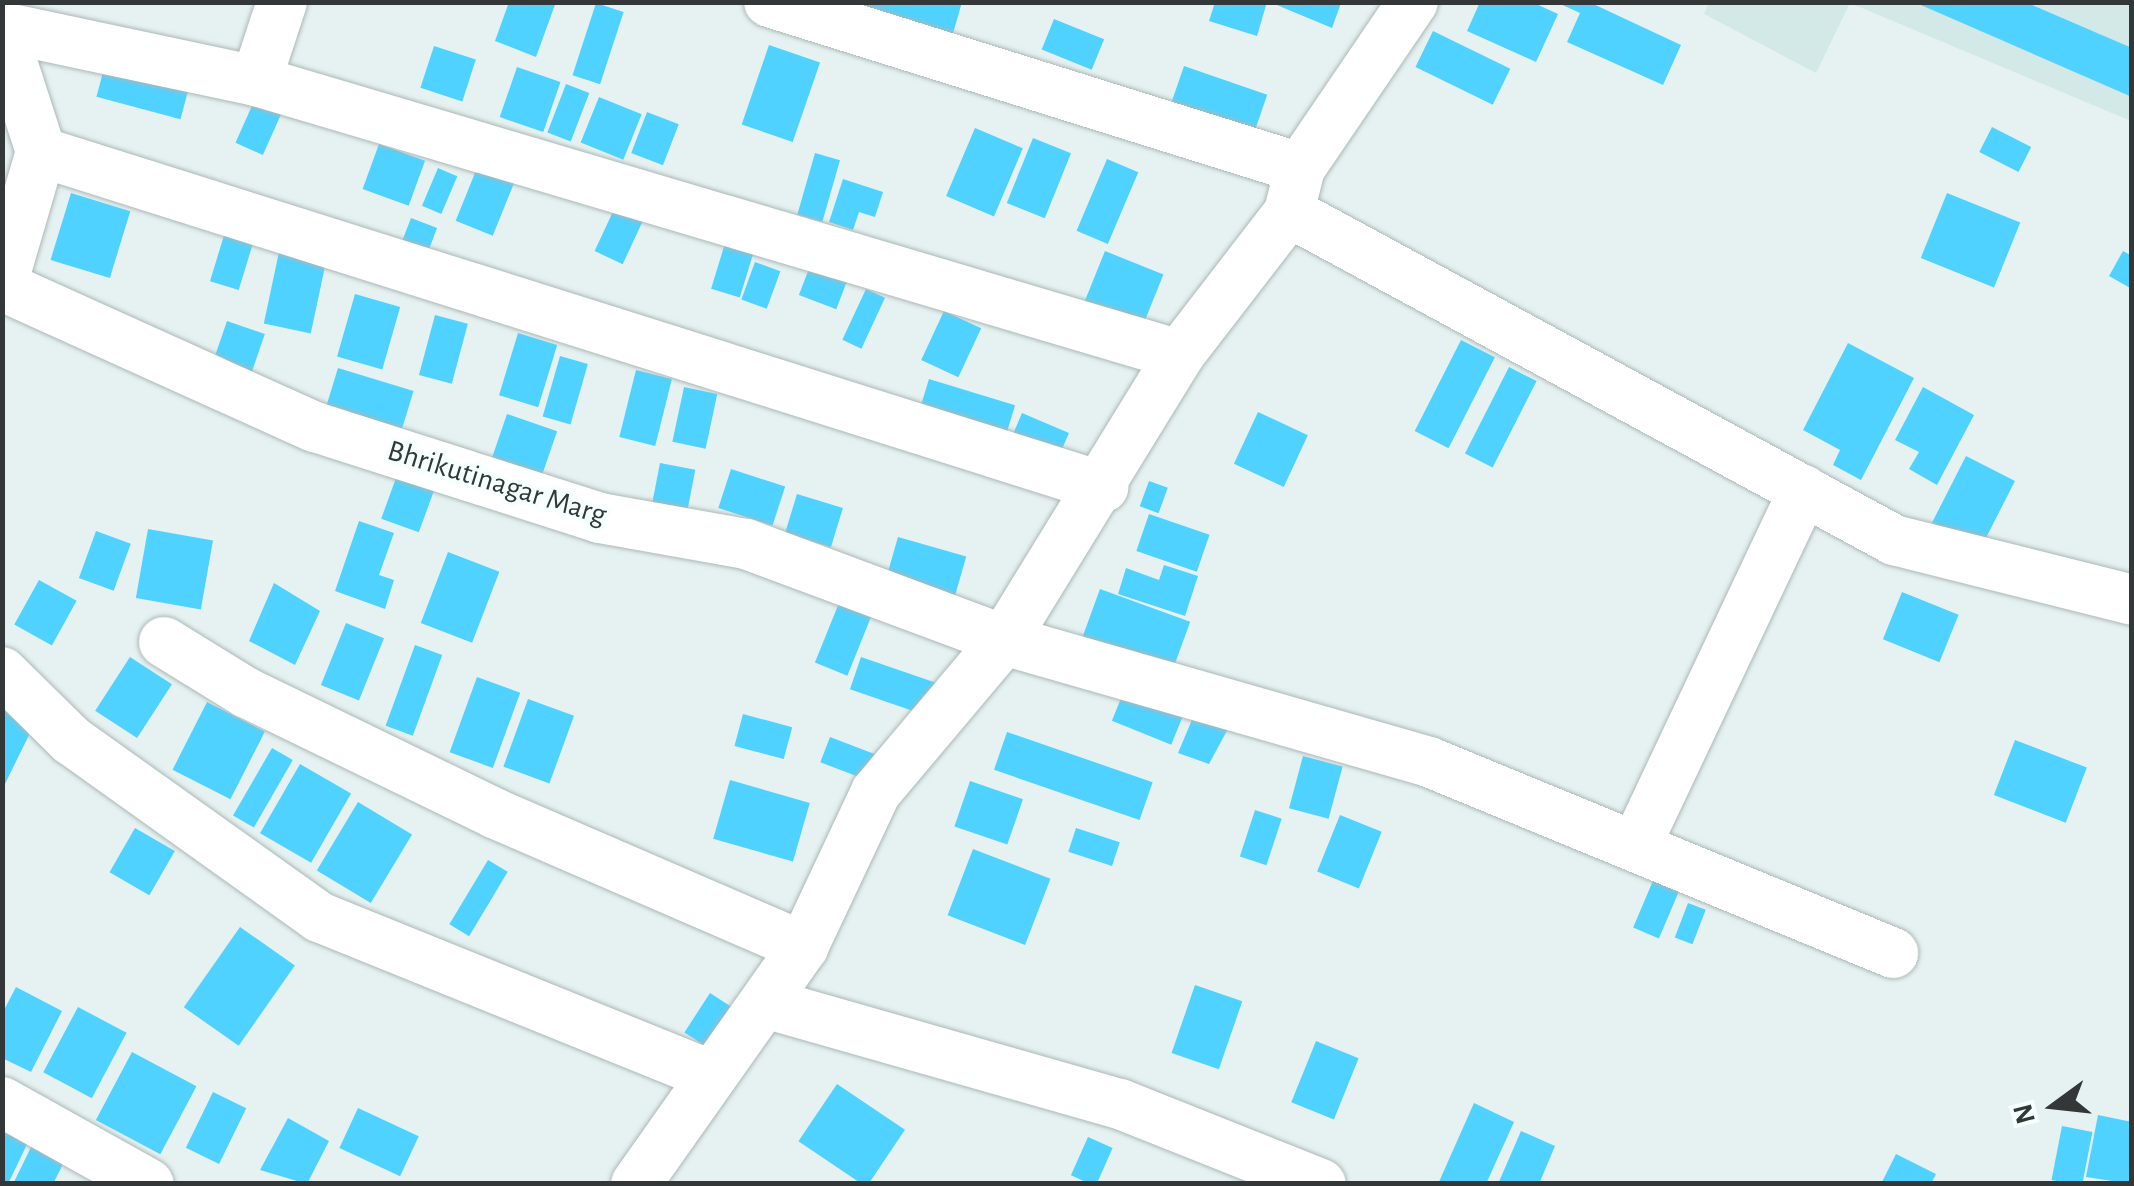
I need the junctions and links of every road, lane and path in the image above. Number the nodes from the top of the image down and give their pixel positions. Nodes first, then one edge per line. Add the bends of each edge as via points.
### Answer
1 (282, 2) edge
2 (1413, 2) edge
3 (790, 6) edge
4 (2, 29) edge
5 (256, 81) junction
6 (40, 152) junction
7 (1294, 190) junction
8 (2, 285) edge
9 (1180, 356) junction
10 (1103, 487) junction
11 (1804, 490) junction
12 (2132, 600) edge
13 (1004, 640) junction
14 (164, 642) dead end
15 (2, 672) edge
16 (1638, 841) junction
17 (804, 947) junction
18 (1893, 953) dead end
19 (766, 1003) junction
20 (710, 1075) junction
21 (2, 1102) edge
22 (149, 1184) edge
23 (636, 1184) edge
24 (1321, 1184) edge

1 - 5 street
2 - 7 street
3 - 7 street
4 - 5 street
4 - 6 street
5 - 9 street
6 - 8 street
6 - 10 street
7 - 9 street
7 - 11 street
8 - 13 street, Bhrikutinagar Marg via 314,428 600,518 746,544
9 - 10 street
10 - 13 street
11 - 12 street via 1894,540
11 - 16 street
13 - 16 street, Bhrikutinagar Marg via 1429,762
13 - 17 street via 876,792
14 - 17 street via 247,693 494,814
15 - 20 street via 71,740 319,916
16 - 18 street, Bhrikutinagar Marg
17 - 19 street
19 - 20 street
19 - 24 street via 1120,1104
20 - 23 street
21 - 22 street

